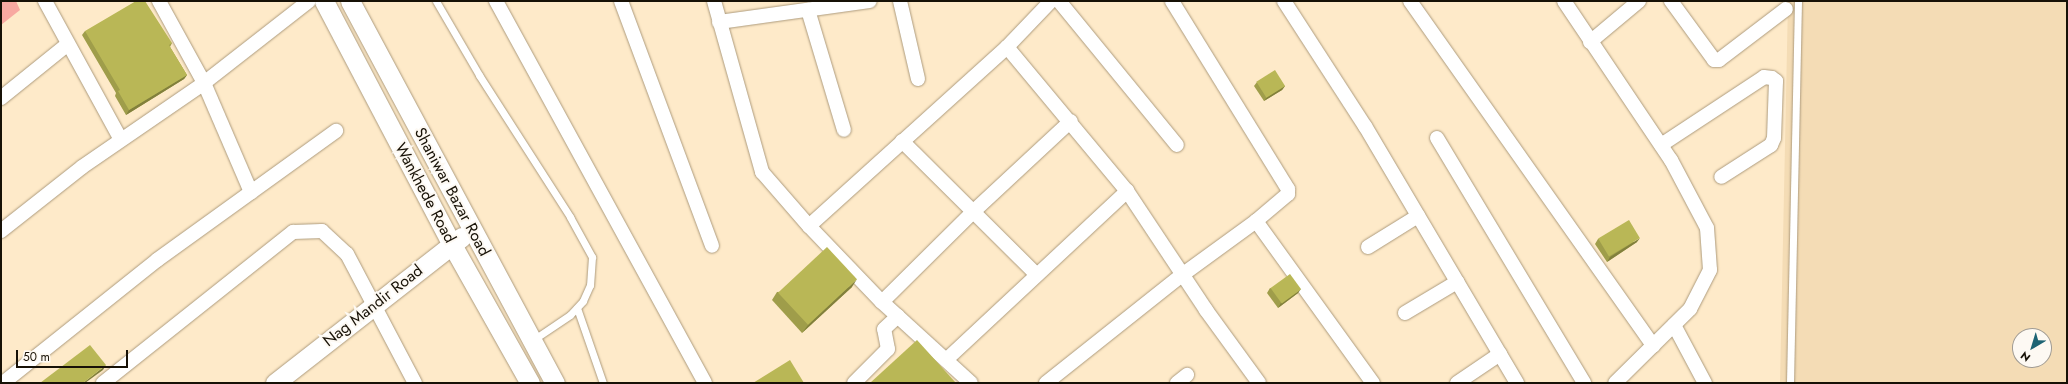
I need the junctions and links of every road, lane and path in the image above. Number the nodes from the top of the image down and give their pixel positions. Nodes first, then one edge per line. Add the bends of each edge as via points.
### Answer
1 (45, 1) edge
2 (159, 1) edge
3 (308, 1) edge
4 (324, 1) edge
5 (350, 1) edge
6 (436, 1) edge
7 (496, 1) edge
8 (621, 1) edge
9 (714, 1) edge
10 (870, 1) edge
11 (900, 1) edge
12 (1052, 1) edge
13 (1059, 1) edge
14 (1172, 1) edge
15 (1284, 1) edge
16 (1410, 1) edge
17 (1564, 1) edge
18 (1639, 1) edge
19 (1670, 1) edge
20 (1798, 1) edge
21 (1786, 9) dead end
22 (808, 10) junction
23 (718, 22) junction
24 (1590, 42) junction
25 (68, 44) junction
26 (1007, 47) junction
27 (918, 79) dead end
28 (204, 83) junction
29 (1, 98) edge
30 (1071, 122) junction
31 (844, 130) dead end
32 (336, 131) dead end
33 (1437, 138) dead end
34 (121, 140) junction
35 (902, 141) junction
36 (1177, 145) dead end
37 (1661, 146) junction
38 (1721, 178) dead end
39 (1127, 191) junction
40 (251, 192) junction
41 (974, 211) junction
42 (1418, 216) junction
43 (1256, 221) junction
44 (809, 226) junction
45 (1, 231) edge
46 (473, 231) junction
47 (451, 243) junction
48 (712, 246) dead end
49 (1368, 247) dead end
50 (1037, 275) junction
51 (1182, 275) junction
52 (1457, 282) junction
53 (882, 302) junction
54 (374, 306) junction
55 (577, 308) junction
56 (1405, 313) dead end
57 (898, 316) junction
58 (1674, 325) junction
59 (531, 341) junction
60 (1653, 346) junction
61 (1500, 354) junction
62 (946, 360) junction
63 (3, 383) edge
64 (103, 383) edge
65 (275, 383) edge
66 (415, 383) edge
67 (530, 383) edge
68 (555, 383) edge
69 (603, 383) edge
70 (705, 383) edge
71 (854, 383) edge
72 (971, 383) edge
73 (1046, 383) edge
74 (1259, 383) edge
75 (1373, 383) edge
76 (1457, 383) edge
77 (1517, 383) edge
78 (1584, 383) edge
79 (1615, 383) edge
80 (1705, 383) edge
81 (1790, 383) edge

1 - 25 street
2 - 28 street
3 - 28 street
4 - 47 main road, Wankhede Road
5 - 46 main road, Shaniwar Bazar Road
6 - 55 lane via 479,75 586,243 592,257 593,270 583,301
7 - 70 street
8 - 48 street
9 - 23 street
10 - 22 street
11 - 27 street
12 - 26 street
13 - 36 street
14 - 43 street via 1288,189 1285,198
15 - 42 street
16 - 60 street
17 - 24 street
18 - 24 street
19 - 21 street via 1714,60 1719,60
20 - 81 lane
22 - 23 street
22 - 31 street
23 - 44 street via 762,172
24 - 37 street
25 - 29 street
25 - 34 street
26 - 30 street
26 - 35 street
28 - 34 street
28 - 40 street
30 - 39 street
30 - 41 street
32 - 40 street
33 - 78 street
34 - 45 street
35 - 41 street
35 - 44 street
37 - 38 street via 1764,77 1772,78 1776,81 1774,138 1771,145
37 - 58 street via 1707,228 1710,270 1690,309
39 - 50 street
39 - 51 street
40 - 63 street via 157,260
41 - 50 street
41 - 53 street
42 - 49 street
42 - 52 street
43 - 51 street
43 - 75 street
44 - 53 street
46 - 47 main road, Nag Mandir Road
46 - 59 main road, Shaniwar Bazar Road
47 - 54 main road, Nag Mandir Road
47 - 67 main road, Wankhede Road
50 - 62 street
51 - 73 street
51 - 74 street
52 - 56 street
52 - 61 street
53 - 57 street
54 - 64 street via 347,254 322,231 293,232
54 - 65 main road, Nag Mandir Road
54 - 66 street
55 - 59 lane via 570,316
55 - 69 lane
57 - 62 street
57 - 71 street via 884,329 888,349
58 - 60 street
58 - 80 street
59 - 68 main road, Shaniwar Bazar Road
60 - 79 street
61 - 76 street
61 - 77 street
62 - 72 street

